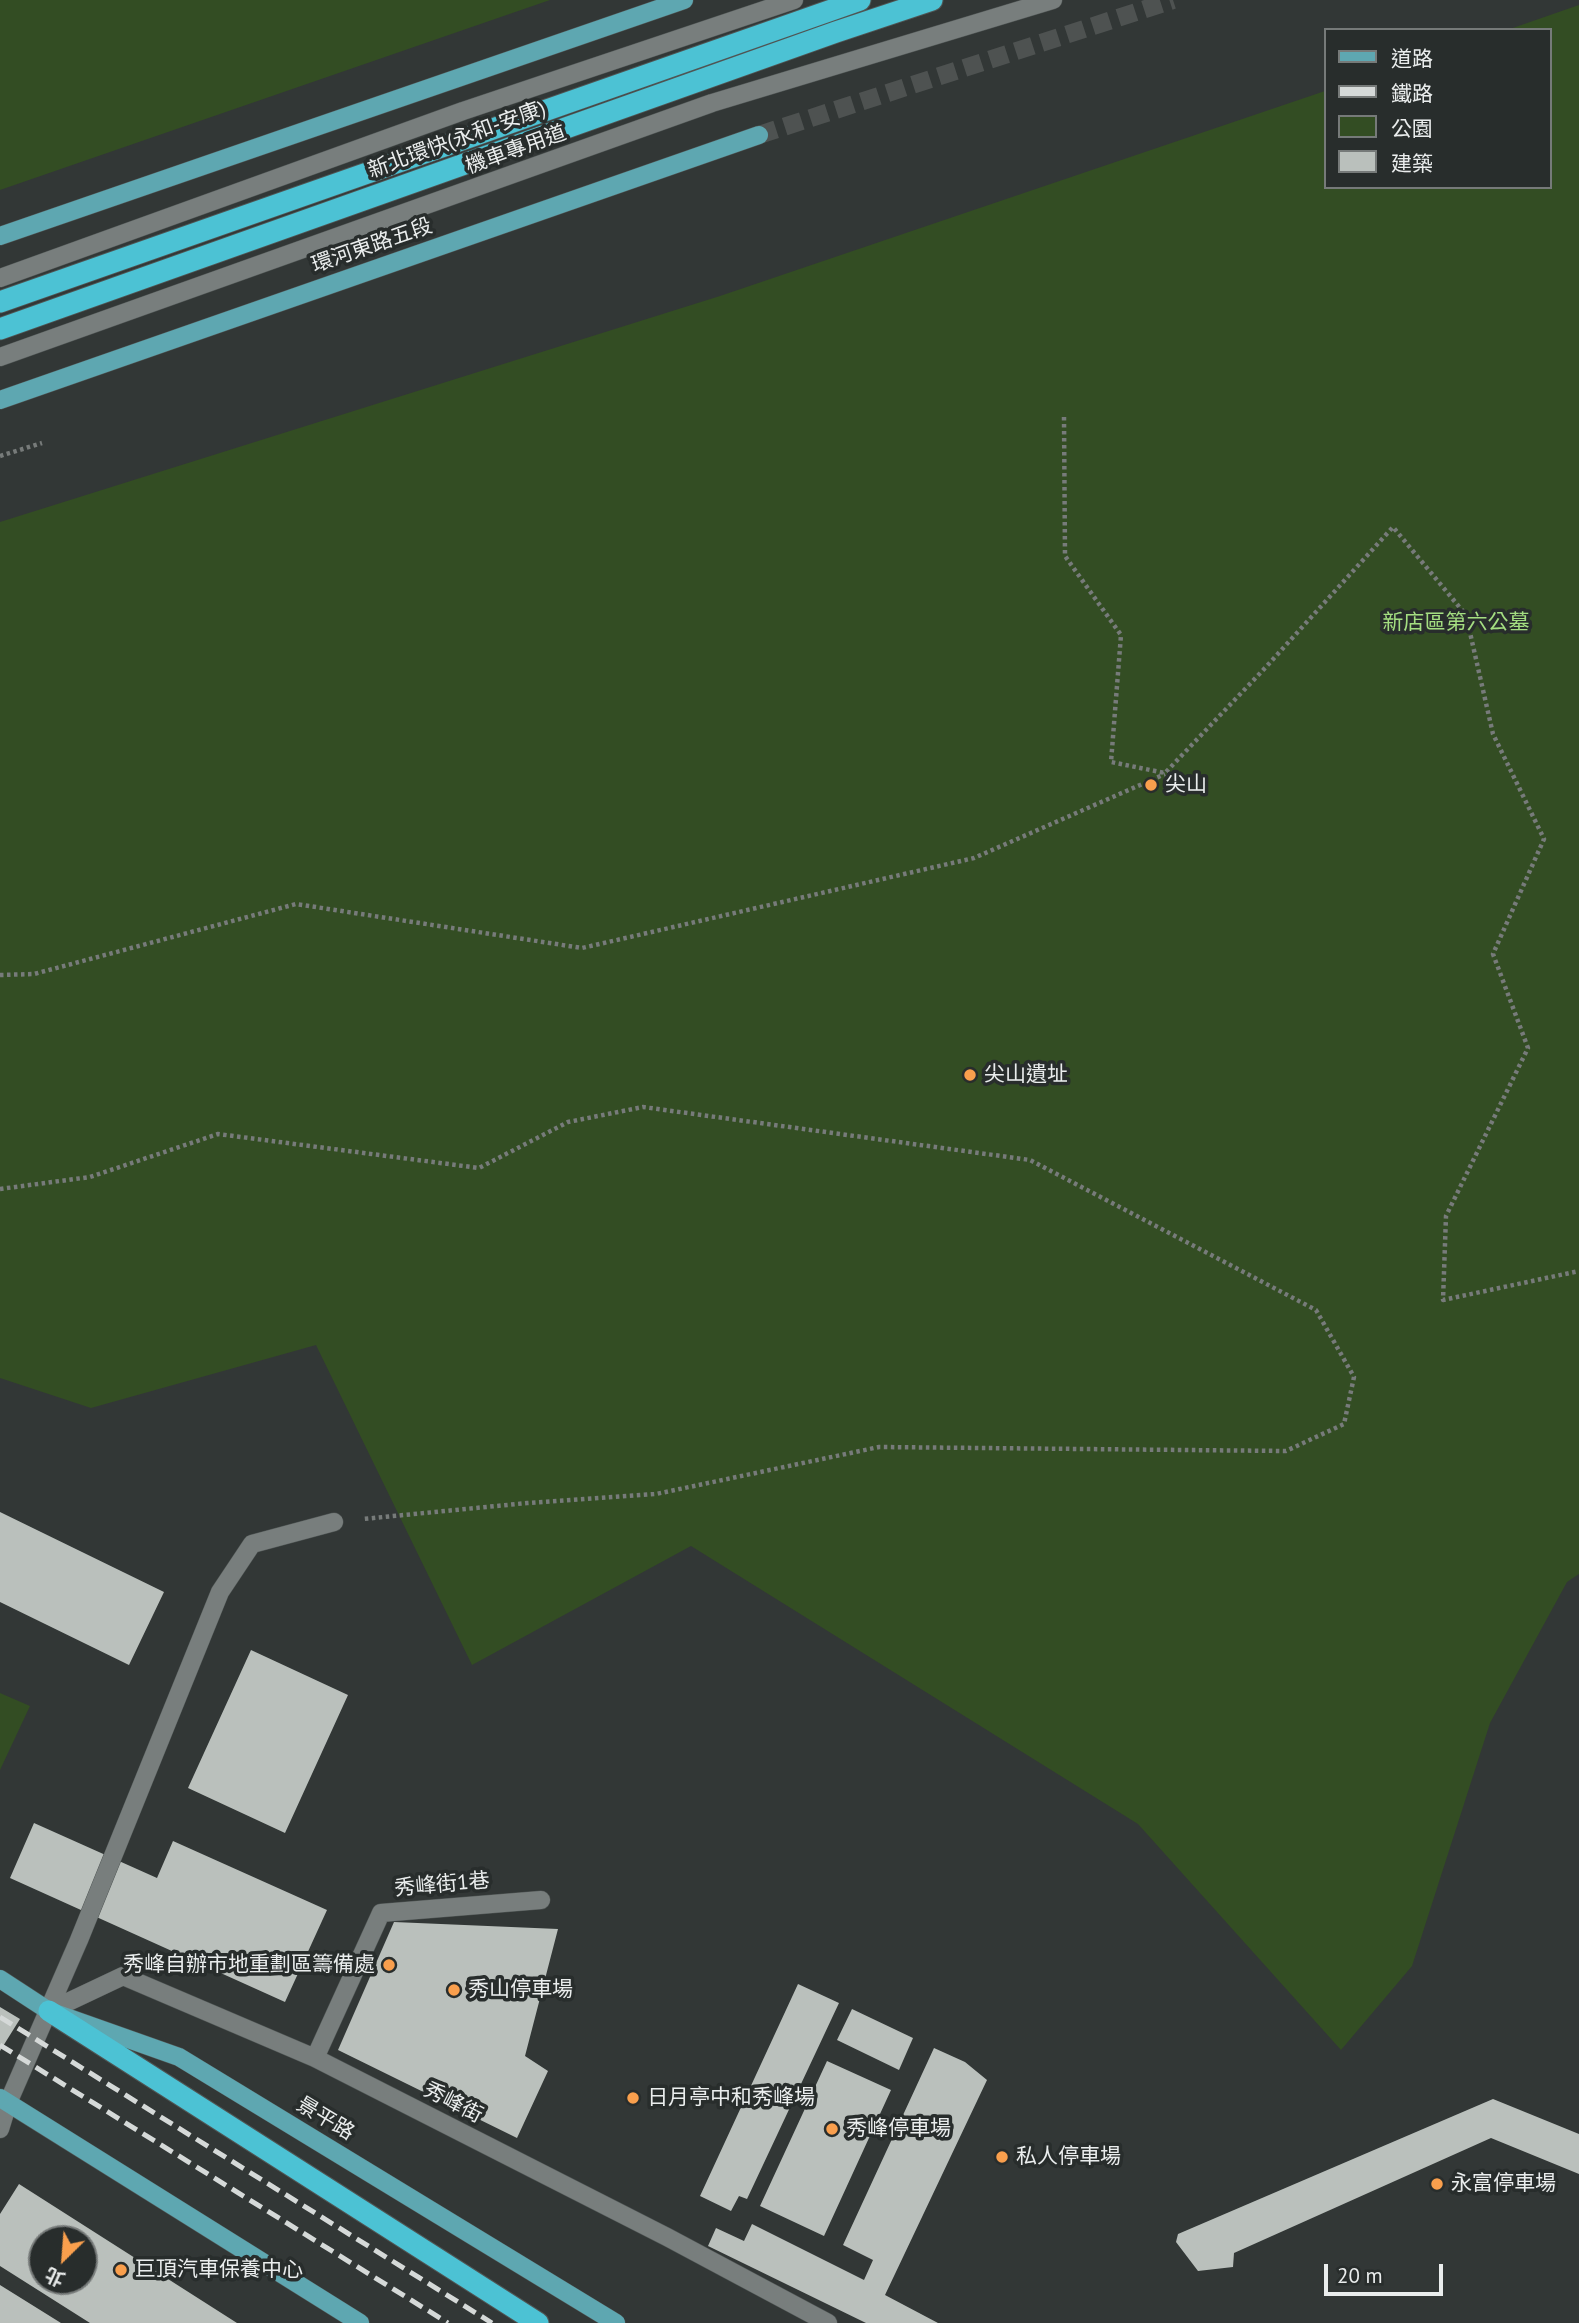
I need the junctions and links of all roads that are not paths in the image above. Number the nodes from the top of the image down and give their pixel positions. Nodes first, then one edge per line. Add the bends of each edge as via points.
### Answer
1 (684, 0) edge
2 (794, 0) edge
3 (860, 0) edge
4 (932, 0) edge
5 (1053, 0) edge
6 (759, 135) tunnel mouth
7 (0, 236) edge
8 (0, 278) edge
9 (0, 302) edge
10 (0, 328) edge
11 (0, 357) edge
12 (0, 400) edge
13 (334, 1522) road end
14 (541, 1900) dead end
15 (0, 1979) edge
16 (49, 2011) junction
17 (315, 2058) junction
18 (4, 2100) edge
19 (0, 2129) edge
20 (360, 2323) edge
21 (538, 2323) edge
22 (616, 2323) edge
23 (828, 2323) edge

1 - 7 main road
2 - 8 street via 463,111
3 - 9 highway, 新北環快(永和-安康)
4 - 10 highway, 新北環快(永和-安康)
5 - 11 street, 機車專用道 via 712,103
6 - 12 main road, 環河東路五段
13 - 16 street via 252,1544 220,1592
14 - 17 street, 秀峰街1巷 via 381,1913
15 - 16 main road, 景平路
16 - 17 street, 秀峰街 via 123,1976
16 - 18 street
16 - 21 highway
16 - 22 main road, 景平路 via 179,2056
17 - 23 street, 秀峰街
18 - 19 street
18 - 20 main road

